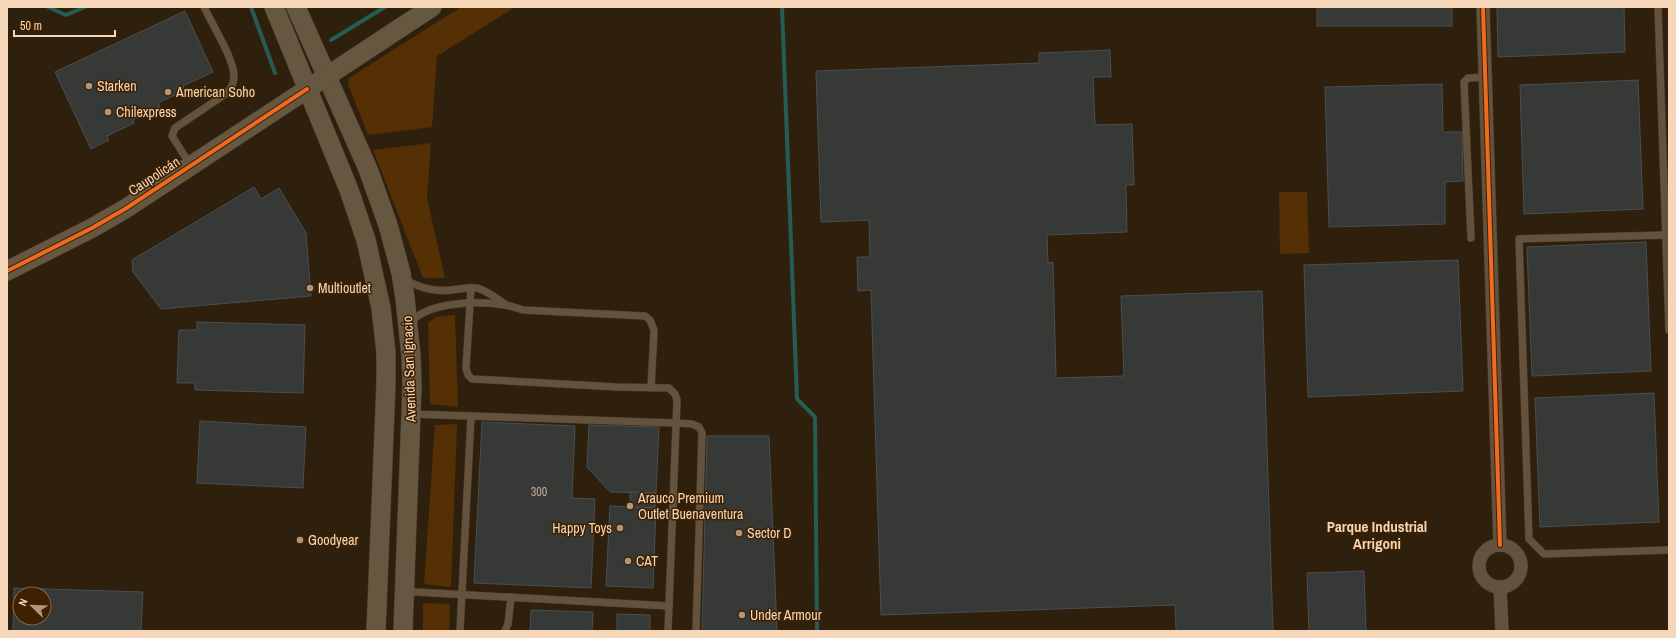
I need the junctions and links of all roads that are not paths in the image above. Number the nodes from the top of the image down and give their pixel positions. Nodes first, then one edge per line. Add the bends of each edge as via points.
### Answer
1 (204, 7) edge
2 (274, 7) edge
3 (296, 7) edge
4 (432, 7) edge
5 (1483, 7) edge
6 (1658, 7) edge
7 (327, 75) junction
8 (1486, 77) junction
9 (308, 89) junction
10 (352, 130) junction
11 (330, 142) junction
12 (191, 166) junction
13 (1666, 235) junction
14 (1471, 238) dead end
15 (7, 271) edge
16 (402, 278) junction
17 (471, 288) junction
18 (470, 303) junction
19 (507, 305) junction
20 (409, 324) junction
21 (1669, 330) edge
22 (651, 388) junction
23 (411, 414) junction
24 (471, 417) junction
25 (675, 423) junction
26 (383, 465) junction
27 (410, 466) junction
28 (379, 545) junction
29 (1500, 545) junction
30 (406, 546) junction
31 (1669, 550) edge
32 (1500, 587) junction
33 (404, 590) junction
34 (462, 594) junction
35 (511, 597) junction
36 (669, 606) junction
37 (376, 631) edge
38 (403, 631) edge
39 (460, 631) edge
40 (504, 631) edge
41 (668, 631) edge
42 (696, 631) edge
43 (1502, 631) edge

1 - 12 lane via 233,66 234,78 227,93 175,128 172,136
2 - 9 main road, Avenida San Ignacio
3 - 7 main road, Avenida San Ignacio
4 - 7 main road, Caupolicán
5 - 8 street
6 - 13 lane
7 - 9 main road, Caupolicán
7 - 10 main road, Avenida San Ignacio
8 - 14 lane via 1468,78 1464,82
8 - 29 street
9 - 11 main road, Avenida San Ignacio
9 - 12 main road, Caupolicán
10 - 11 main road via 337,132
10 - 16 main road, Avenida San Ignacio via 388,224
11 - 26 main road, Avenida San Ignacio via 366,240 381,308 386,353
12 - 15 main road, Caupolicán via 92,228
13 - 21 lane
13 - 31 lane via 1519,239 1529,539 1544,554
16 - 17 lane via 426,290
16 - 20 main road, Avenida San Ignacio
17 - 18 lane
17 - 19 lane via 487,292
18 - 19 lane
18 - 20 lane via 421,313
18 - 22 lane via 466,368 472,379
19 - 22 lane via 524,310 645,316 650,320 654,330
20 - 23 main road, Avenida San Ignacio
22 - 25 lane via 669,388 675,394
23 - 24 lane
23 - 27 main road, Avenida San Ignacio
24 - 25 lane
24 - 34 lane
25 - 36 lane
25 - 42 lane via 696,425 702,433
26 - 27 main road via 397,470
26 - 28 main road, Avenida San Ignacio
27 - 30 main road, Avenida San Ignacio
28 - 30 main road via 386,538 395,537
28 - 37 main road, Avenida San Ignacio
29 - 32 street via 1513,550 1519,557 1521,566 1519,575 1513,582
29 - 32 street via 1487,549 1481,557 1479,566 1486,582
30 - 33 main road, Avenida San Ignacio
32 - 43 street
33 - 34 lane
33 - 38 main road, Avenida San Ignacio
34 - 35 lane
34 - 39 lane
35 - 36 lane
35 - 40 lane via 508,624
36 - 41 lane

